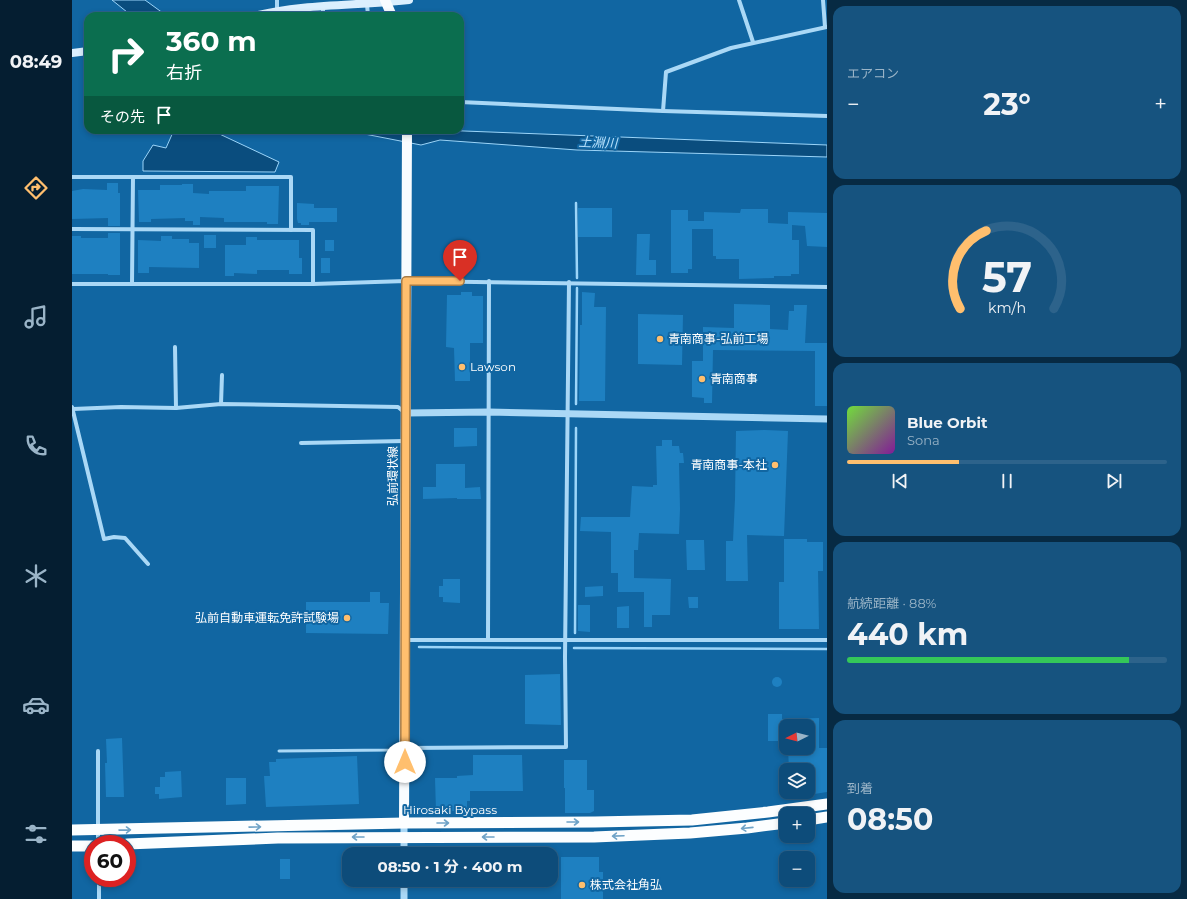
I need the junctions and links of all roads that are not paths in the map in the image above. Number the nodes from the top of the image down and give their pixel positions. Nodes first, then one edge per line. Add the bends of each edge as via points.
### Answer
1 (277, 0) edge
2 (409, 0) edge
3 (739, 0) edge
4 (823, 0) edge
5 (386, 1) edge
6 (312, 4) edge
7 (367, 4) junction
8 (322, 6) junction
9 (277, 10) junction
10 (269, 12) edge
11 (323, 12) edge
12 (368, 12) edge
13 (390, 12) edge
14 (826, 27) edge
15 (753, 42) junction
16 (84, 52) edge
17 (72, 54) edge
18 (464, 102) edge
19 (663, 111) junction
20 (827, 116) edge
21 (407, 134) edge
22 (72, 177) edge
23 (133, 177) junction
24 (72, 229) edge
25 (132, 229) junction
26 (292, 230) junction
27 (406, 281) junction
28 (490, 281) junction
29 (569, 282) junction
30 (72, 284) edge
31 (132, 284) junction
32 (313, 284) junction
33 (827, 287) edge
34 (175, 347) dead end
35 (222, 375) dead end
36 (222, 404) junction
37 (72, 408) edge
38 (176, 408) junction
39 (489, 412) junction
40 (406, 413) junction
41 (568, 414) junction
42 (827, 419) edge
43 (406, 441) junction
44 (301, 443) dead end
45 (148, 564) dead end
46 (405, 640) junction
47 (488, 640) junction
48 (566, 640) junction
49 (827, 640) edge
50 (405, 748) junction
51 (98, 751) dead end
52 (279, 751) dead end
53 (827, 804) edge
54 (827, 816) edge
55 (815, 819) edge
56 (404, 823) junction
57 (779, 824) edge
58 (72, 830) edge
59 (98, 830) junction
60 (98, 835) edge
61 (404, 837) junction
62 (136, 844) edge
63 (72, 846) edge
64 (84, 846) edge
65 (404, 847) edge
66 (99, 887) edge
67 (404, 887) edge
68 (99, 899) edge
69 (404, 899) edge

1 - 9 street
2 - 5 main road
3 - 15 street
4 - 14 street
5 - 7 main road
5 - 13 main road
6 - 8 main road
6 - 9 main road
7 - 8 main road
7 - 12 street
8 - 11 street
9 - 10 main road
14 - 15 street
15 - 19 street via 666,72
16 - 17 main road
18 - 19 street
19 - 20 street
21 - 27 main road, 弘前環状線
22 - 23 street
23 - 25 street
23 - 26 street via 291,177
24 - 25 street
25 - 26 street
25 - 31 street
26 - 32 street via 313,230
27 - 28 street
27 - 32 street
27 - 40 main road, 弘前環状線
28 - 29 street
28 - 39 street
29 - 33 street
29 - 41 street
30 - 31 street
31 - 32 street
34 - 38 street
35 - 36 street
36 - 38 street
36 - 40 street via 398,407
37 - 38 street
37 - 45 street via 104,539 125,538
39 - 40 street
39 - 41 street
39 - 47 street
40 - 43 main road, 弘前環状線
41 - 42 street
41 - 48 street
43 - 44 street
43 - 46 main road, 弘前環状線
46 - 47 street
46 - 50 main road, 弘前環状線
47 - 48 street
48 - 49 street
48 - 50 street via 566,747
50 - 52 lane
50 - 56 main road, 弘前環状線
51 - 59 street
56 -> 53 highway, Hirosaki Bypass via 692,820
54 - 55 highway
59 -> 56 highway, Hirosaki Bypass
56 - 61 street
57 -> 61 highway via 690,833 594,837
58 - 59 highway, Hirosaki Bypass
59 - 60 street
61 -> 62 highway via 278,838
61 - 65 street
63 - 64 highway
66 - 68 street
67 - 69 street

